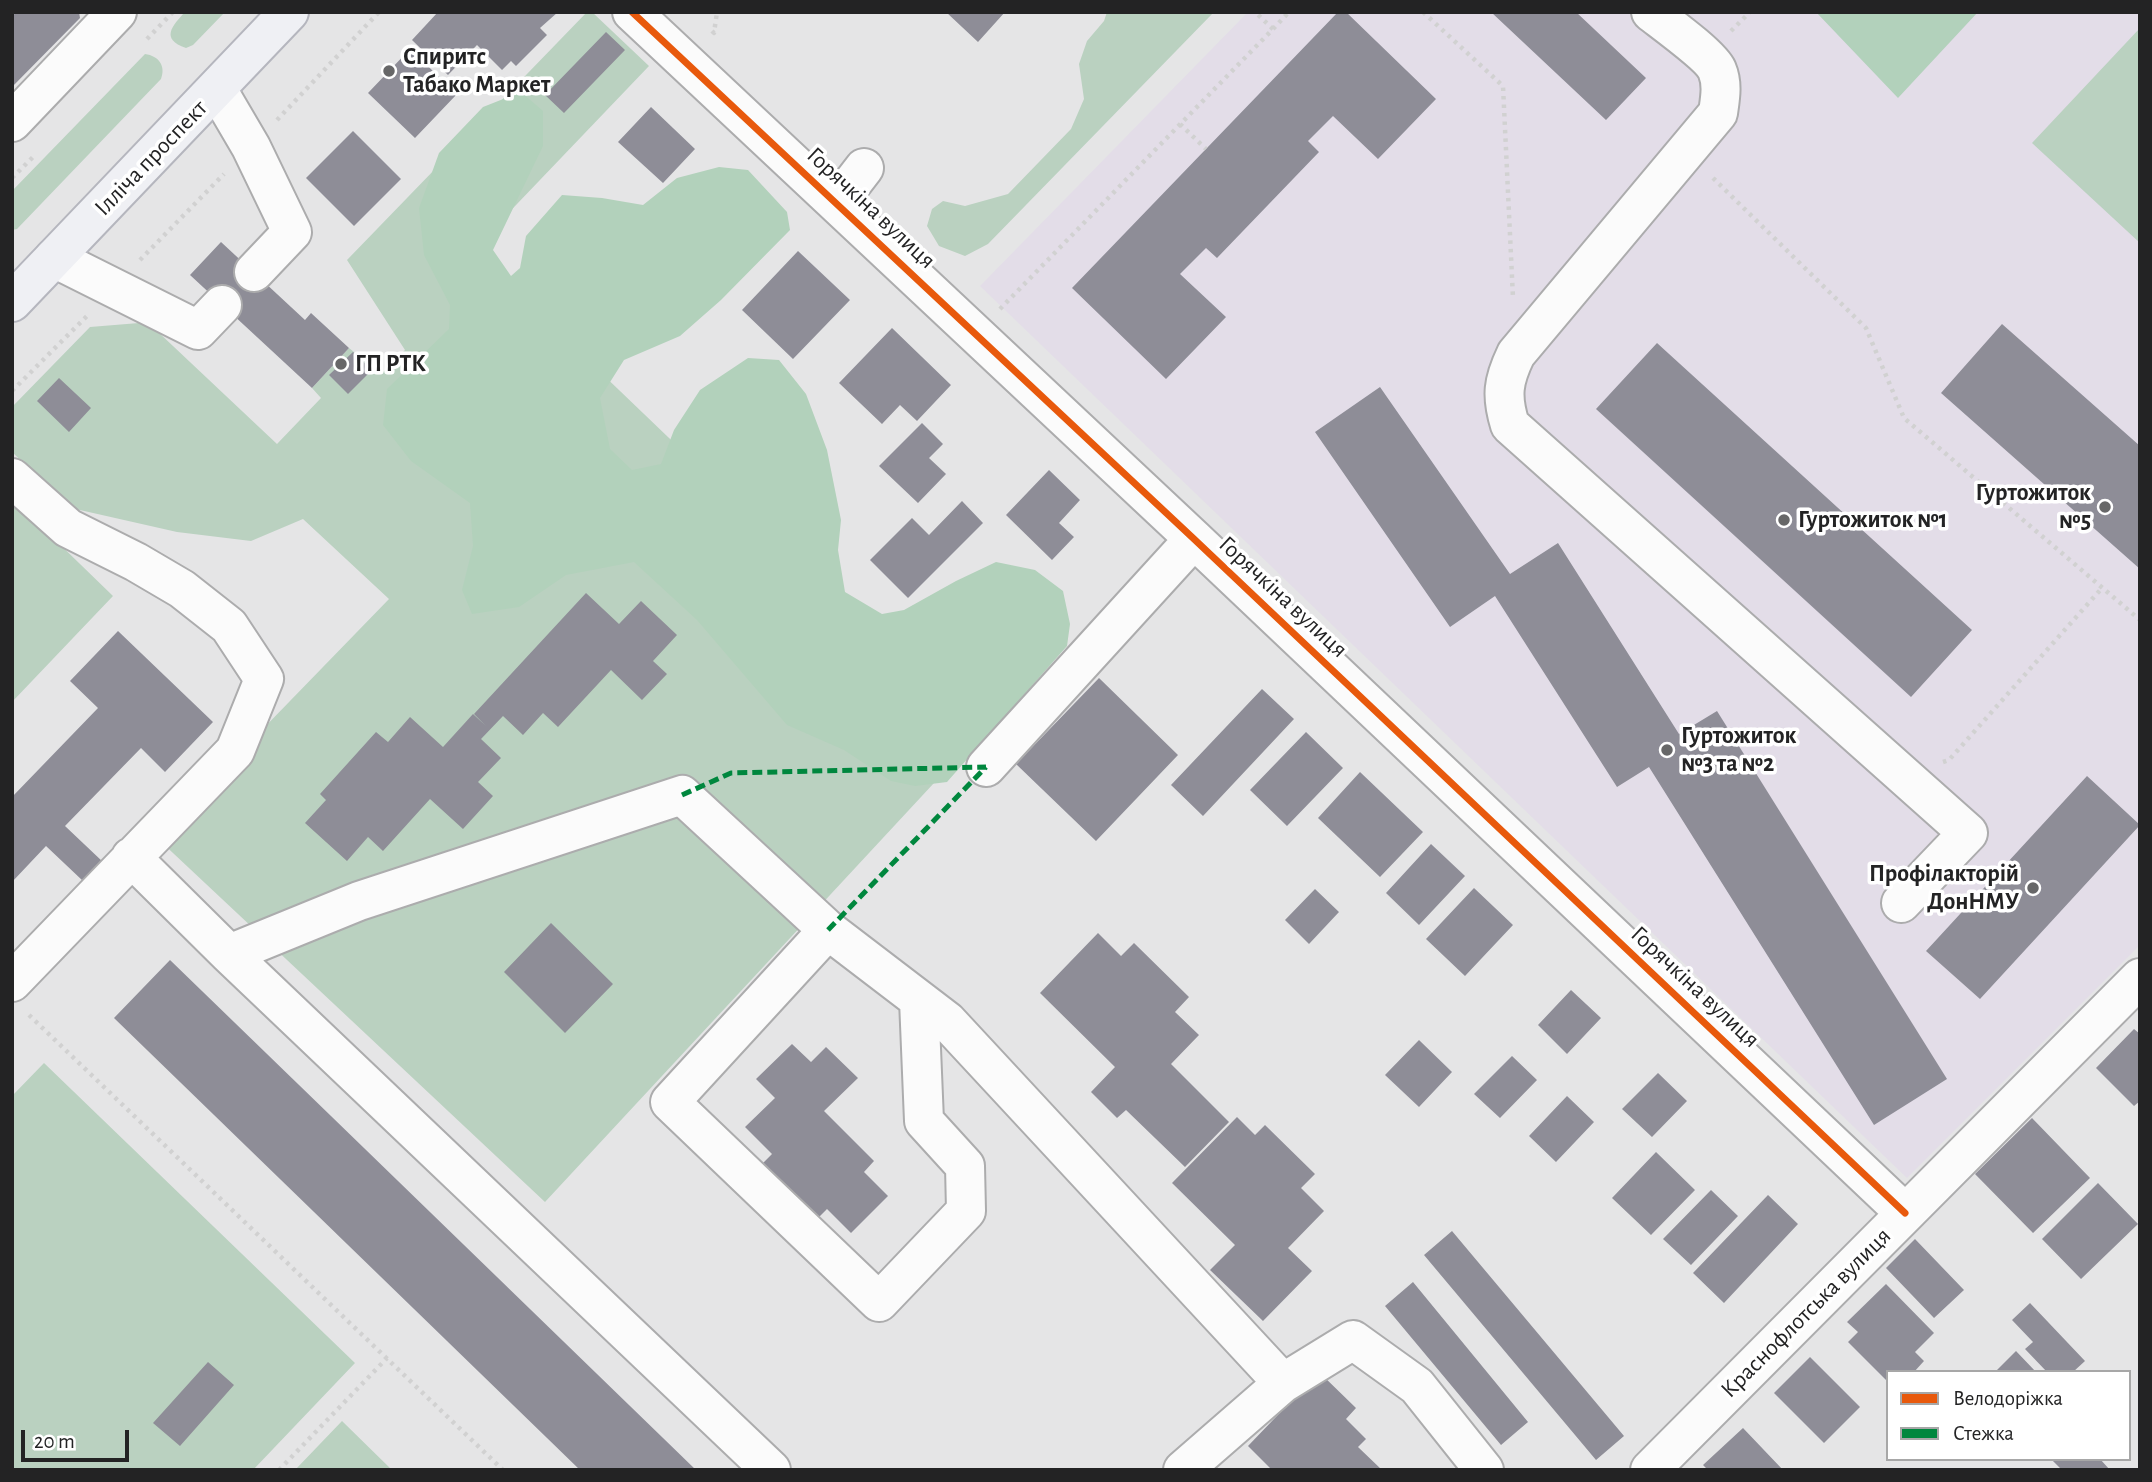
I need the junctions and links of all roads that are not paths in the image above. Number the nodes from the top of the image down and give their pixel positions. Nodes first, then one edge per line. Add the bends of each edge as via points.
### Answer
1 (117, 12) edge
2 (289, 12) edge
3 (632, 12) edge
4 (1651, 12) edge
5 (217, 89) junction
6 (12, 122) edge
7 (864, 168) dead end
8 (837, 203) junction
9 (54, 258) junction
10 (254, 272) dead end
11 (16, 290) edge
12 (222, 306) dead end
13 (12, 478) edge
14 (1194, 539) junction
15 (986, 767) dead end
16 (131, 857) junction
17 (1901, 903) dead end
18 (828, 930) junction
19 (229, 954) junction
20 (2140, 978) edge
21 (17, 995) edge
22 (919, 1000) junction
23 (1905, 1213) junction
24 (1283, 1383) junction
25 (771, 1470) edge
26 (1183, 1470) edge
27 (1484, 1470) edge
28 (1650, 1470) edge

1 - 6 street
2 - 5 main road, Ілліча проспект
3 - 8 street, Горячкіна вулиця
4 - 17 street via 1717,68 1722,91 1718,113 1516,354 1506,374 1505,408 1510,425 1968,833
5 - 9 main road, Ілліча проспект
5 - 10 street via 292,232
7 - 8 street
8 - 14 street, Горячкіна вулиця
9 - 11 main road, Ілліча проспект
9 - 12 street via 198,330
13 - 16 street via 68,528 182,589 220,618 264,678 235,751
14 - 15 street
14 - 23 street, Горячкіна вулиця
16 - 19 street
16 - 21 street
18 - 19 street via 682,795 359,901
18 - 22 street
18 - 22 street via 670,1102 879,1302 966,1210 965,1166 923,1121
19 - 25 street
20 - 23 street, Краснофлотська вулиця
22 - 24 street via 947,1021
23 - 28 street, Краснофлотська вулиця
24 - 26 street
24 - 27 street via 1353,1340 1417,1385

